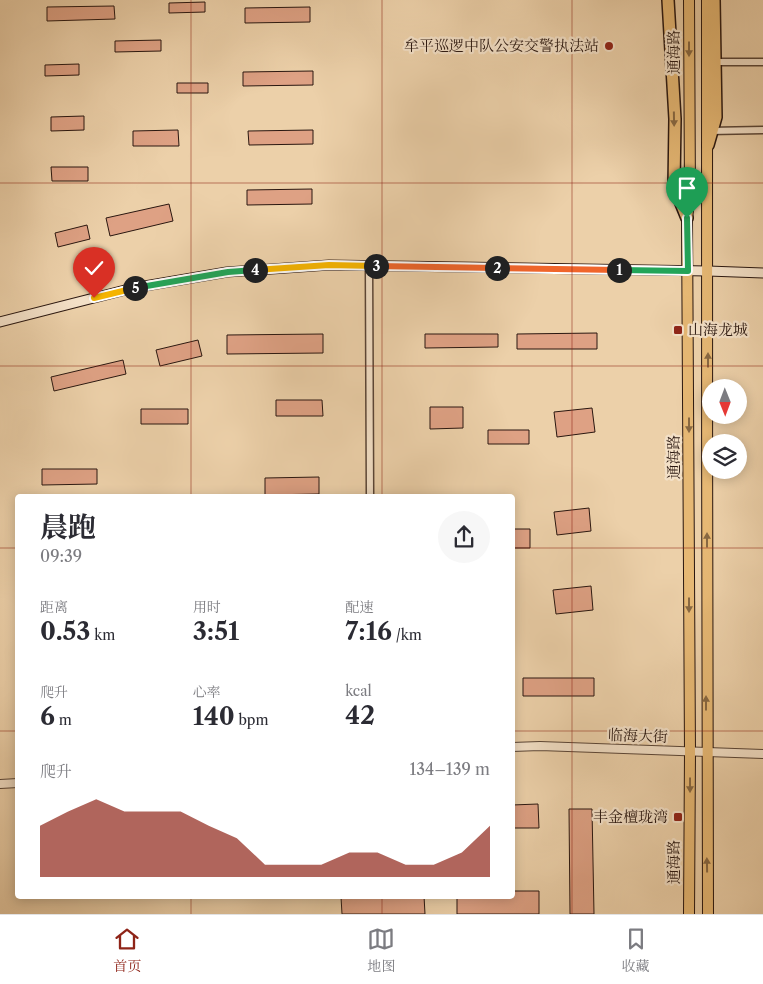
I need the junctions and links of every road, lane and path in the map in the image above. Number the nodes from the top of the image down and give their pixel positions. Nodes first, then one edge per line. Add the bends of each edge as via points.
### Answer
1 (668, 0) edge
2 (689, 0) edge
3 (707, 0) edge
4 (714, 0) edge
5 (715, 62) junction
6 (763, 62) edge
7 (763, 130) edge
8 (710, 131) junction
9 (708, 145) joint
10 (687, 218) junction
11 (369, 266) junction
12 (688, 271) junction
13 (708, 271) junction
14 (763, 273) edge
15 (0, 322) edge
16 (370, 494) edge
17 (515, 748) edge
18 (690, 752) junction
19 (706, 752) junction
20 (763, 754) edge
21 (15, 783) edge
22 (0, 784) edge
23 (689, 914) edge
24 (708, 914) edge

1 -> 10 highway via 675,119 674,186
2 -> 10 main road, 通海路 via 690,196
3 - 8 main road
4 - 5 highway
5 - 6 street
5 - 8 highway via 716,117
7 - 8 street
8 - 9 highway
9 - 13 main road
10 - 12 main road, 通海路
11 - 12 main road
11 - 15 main road via 329,265 228,272 133,288
11 - 16 street
12 - 13 main road
12 -> 18 main road, 通海路
13 - 14 main road
19 -> 13 main road
17 - 18 street, 临海大街
18 - 19 street, 临海大街
18 -> 23 main road, 通海路
19 - 20 street, 临海大街
24 -> 19 main road
21 - 22 street

